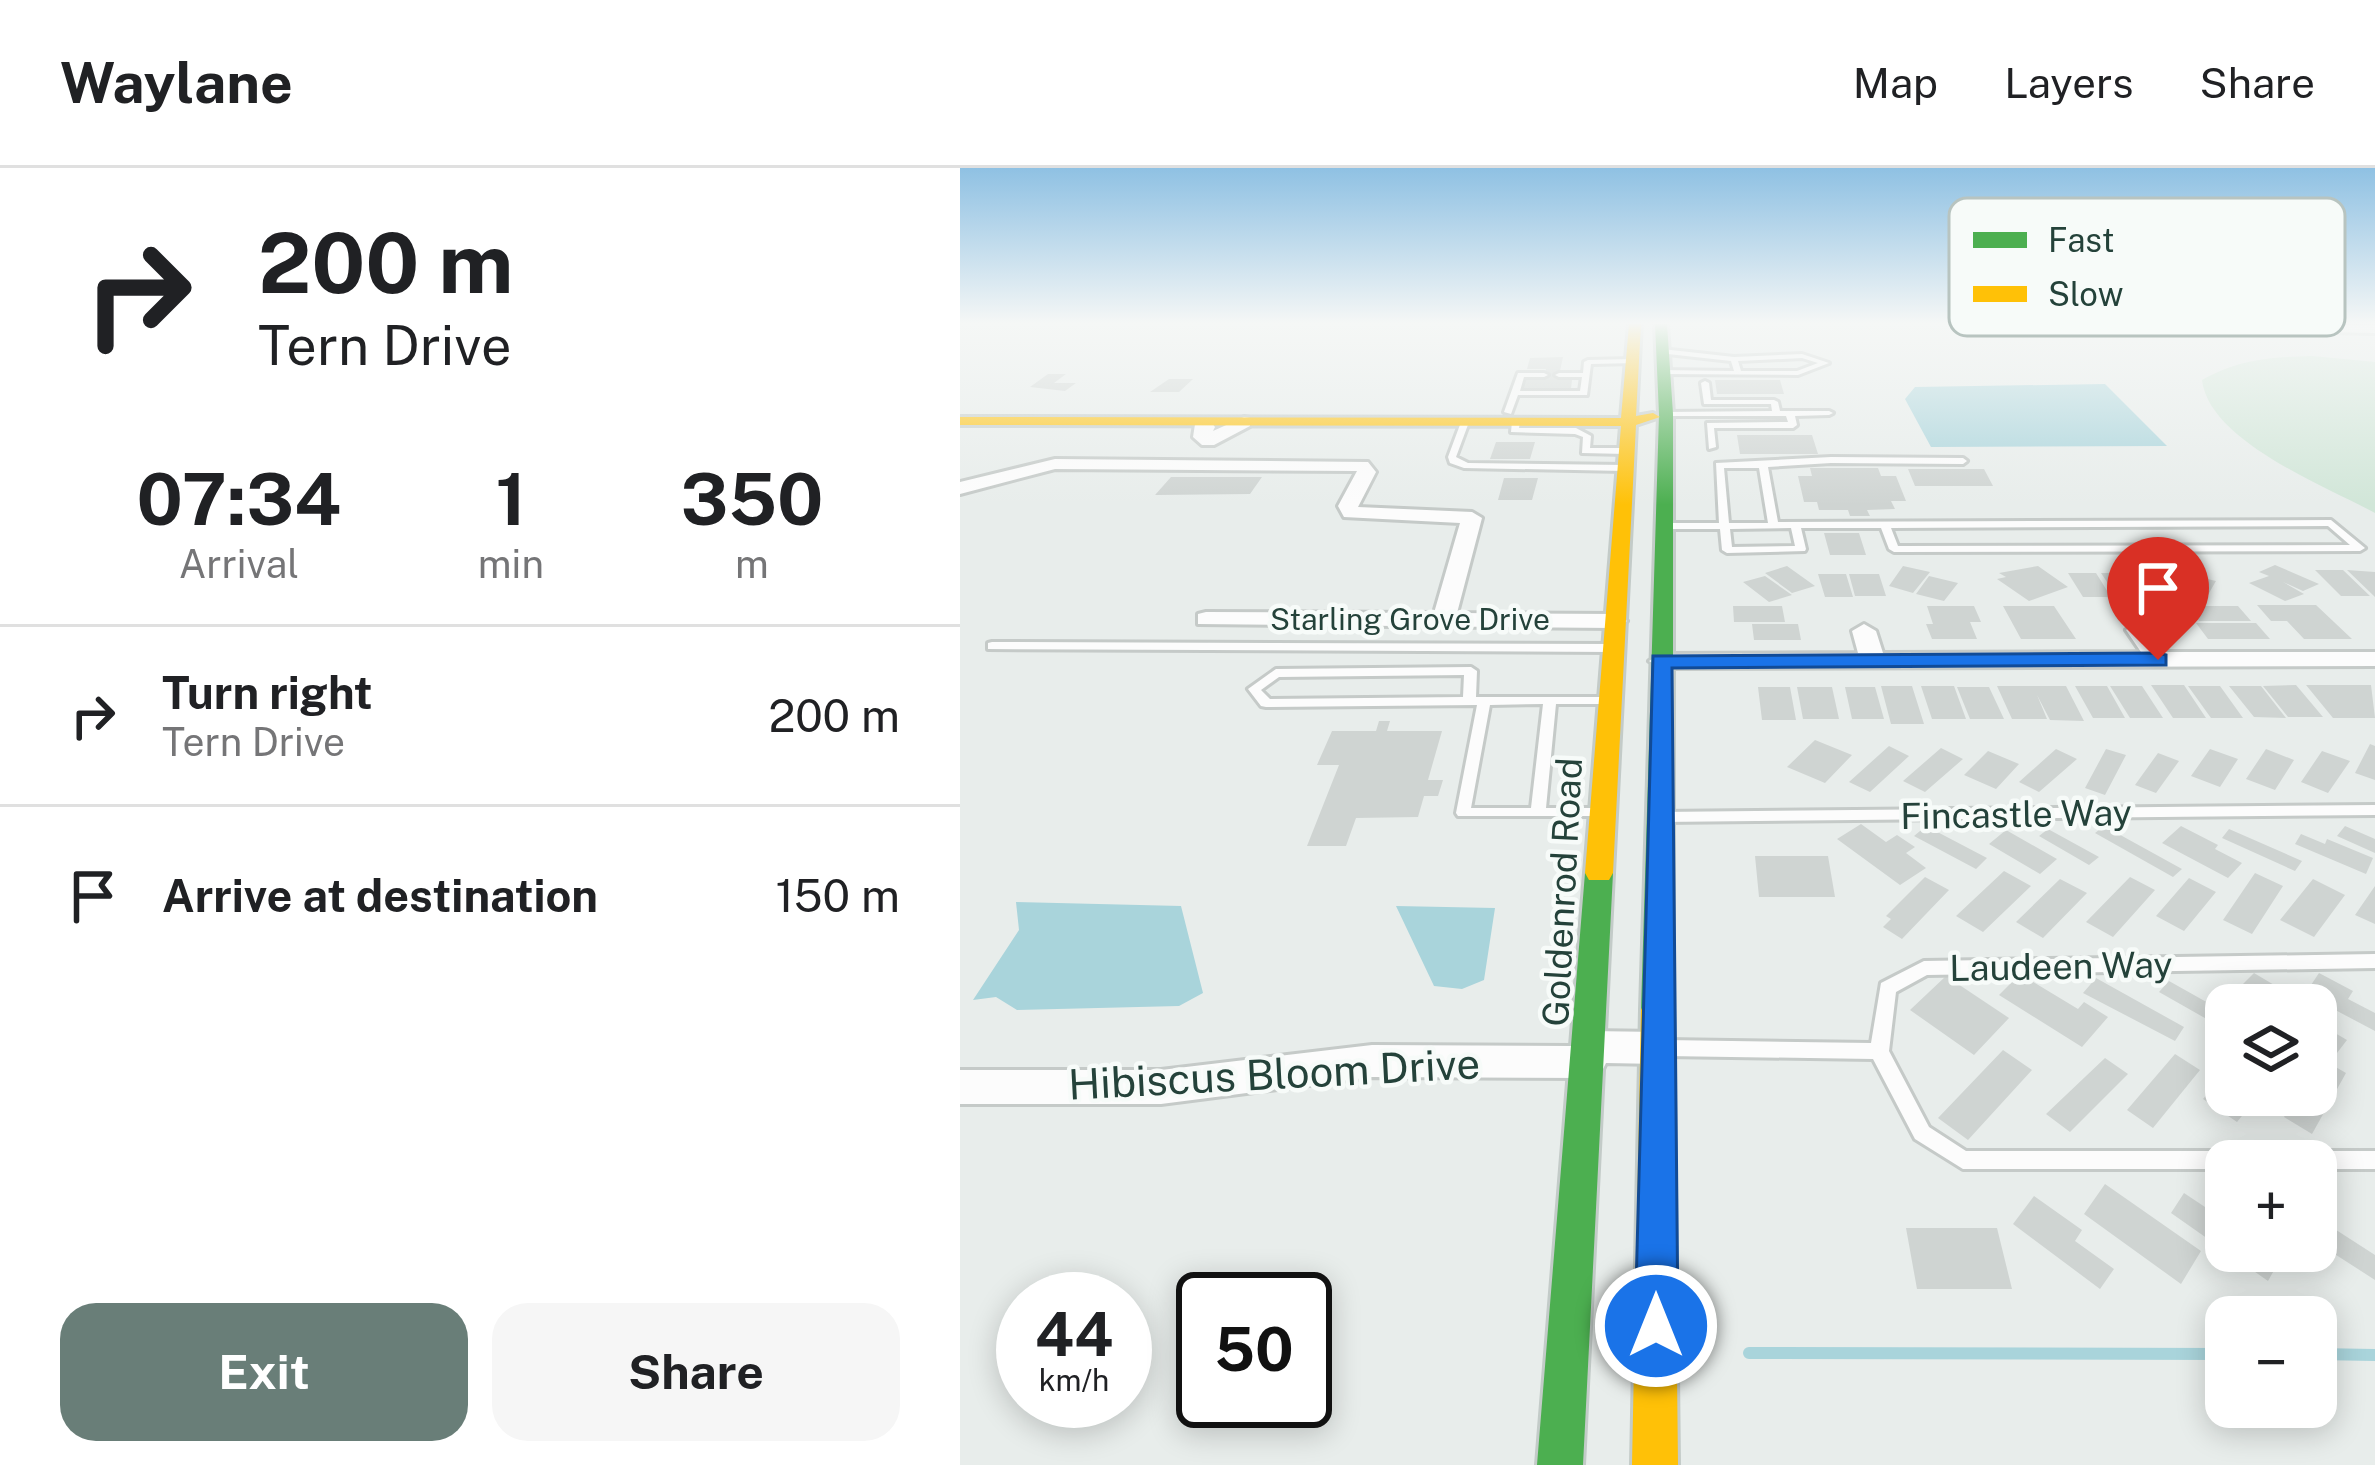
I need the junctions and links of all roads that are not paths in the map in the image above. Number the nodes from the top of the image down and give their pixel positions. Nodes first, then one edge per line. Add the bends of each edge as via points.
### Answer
1 (1519, 385) edge
2 (1536, 385) edge
3 (1631, 385) edge
4 (1664, 385) edge
5 (1705, 385) edge
6 (1513, 409) junction
7 (960, 411) edge
8 (1829, 413) dead end
9 (1666, 414) junction
10 (1777, 414) junction
11 (1790, 414) junction
12 (1628, 417) junction
13 (960, 422) edge
14 (1466, 422) junction
15 (1205, 431) junction
16 (1712, 447) dead end
17 (1625, 460) junction
18 (1963, 461) dead end
19 (1189, 464) junction
20 (1763, 465) junction
21 (960, 488) edge
22 (2039, 524) junction
23 (2181, 524) junction
24 (1885, 525) junction
25 (1665, 526) junction
26 (1724, 526) junction
27 (1774, 526) junction
28 (1795, 526) junction
29 (2051, 548) junction
30 (2204, 548) junction
31 (1206, 619) dead end
32 (1443, 621) junction
33 (2138, 629) dead end
34 (1864, 631) dead end
35 (1614, 634) junction
36 (992, 646) dead end
37 (2375, 659) edge
38 (2158, 660) junction
39 (1660, 661) junction
40 (1873, 661) junction
41 (1550, 700) junction
42 (1610, 700) junction
43 (1477, 701) junction
44 (2375, 810) edge
45 (1538, 813) junction
46 (1603, 813) junction
47 (1658, 817) junction
48 (2375, 962) edge
49 (1659, 1048) junction
50 (1880, 1051) junction
51 (1588, 1054) junction
52 (960, 1087) edge
53 (2375, 1160) edge
54 (1560, 1465) edge
55 (1655, 1465) edge

1 - 6 lane
2 - 6 lane
3 - 12 main road, Goldenrod Road
4 - 9 main road
5 - 10 lane via 1707,402 1774,402
6 - 7 main road
6 - 12 main road
6 - 14 main road
6 - 17 lane via 1514,430 1576,431 1587,436 1585,451
8 - 11 lane
9 - 10 lane
9 - 12 main road
9 - 25 main road
10 - 11 lane
11 - 16 lane via 1793,424 1710,425
12 - 17 main road, Goldenrod Road
13 - 15 main road
14 - 15 main road via 1244,422
14 - 17 lane via 1452,457 1467,466
15 - 19 street
17 - 35 main road, Goldenrod Road
18 - 20 lane
19 - 21 street via 1055,464
19 - 32 street via 1354,464 1367,472 1351,513 1472,518
20 - 26 lane via 1719,465
20 - 27 lane
22 - 23 lane
22 - 24 lane
22 - 29 lane
23 - 30 lane
23 - 30 lane via 2331,523 2360,548
24 - 28 lane
24 - 29 lane via 1894,549
25 - 26 lane
25 - 39 main road
26 - 27 lane
26 - 28 lane via 1727,550 1801,550
27 - 28 lane
29 - 30 lane
31 - 32 street, Starling Grove Drive
32 - 35 street, Starling Grove Drive
33 - 38 street
34 - 40 street
35 - 36 lane
35 - 42 main road, Goldenrod Road
37 - 38 street
38 - 40 street
39 - 40 street
39 - 47 main road
41 - 42 lane
41 - 43 lane
41 - 45 lane
42 - 46 main road, Goldenrod Road
43 - 43 lane via 1266,703 1254,689 1276,673 1471,671
43 - 45 lane via 1463,813
44 - 47 lane, Fincastle Way
45 - 46 lane
46 - 51 main road, Goldenrod Road
47 - 49 main road
48 - 50 lane, Laudeen Way via 1924,968 1887,988
49 - 50 lane
49 - 51 street, Hibiscus Bloom Drive
49 - 55 main road
50 - 53 lane via 1922,1133 1963,1160
51 - 52 street, Hibiscus Bloom Drive via 1372,1061 1160,1087
51 - 54 main road, Goldenrod Road

